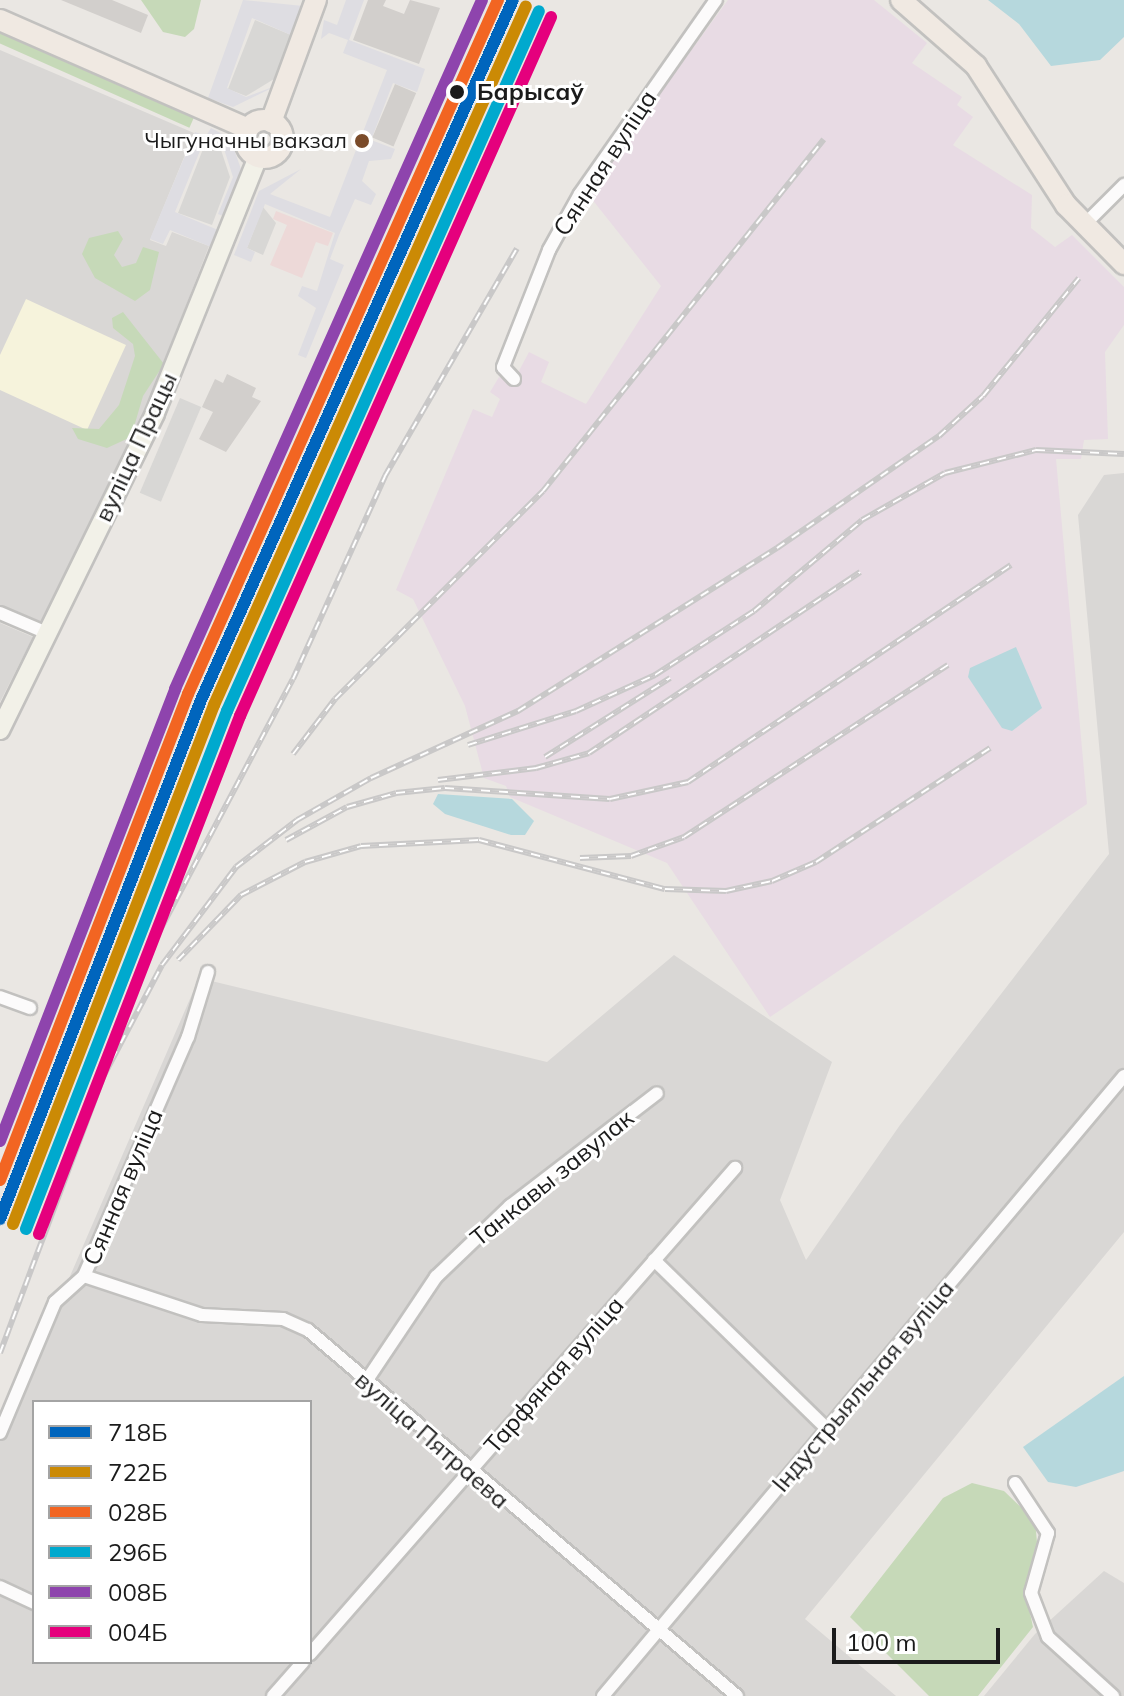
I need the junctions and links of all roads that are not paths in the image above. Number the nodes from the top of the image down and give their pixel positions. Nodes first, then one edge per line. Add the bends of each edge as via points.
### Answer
1 (316, 0) edge
2 (716, 0) edge
3 (901, 0) edge
4 (0, 20) edge
5 (271, 122) junction
6 (248, 129) junction
7 (258, 157) junction
8 (1124, 185) edge
9 (1084, 225) junction
10 (1124, 264) edge
11 (514, 379) dead end
12 (0, 613) edge
13 (47, 633) junction
14 (0, 730) edge
15 (208, 972) dead end
16 (0, 997) edge
17 (30, 1008) dead end
18 (1124, 1076) edge
19 (657, 1093) dead end
20 (735, 1168) dead end
21 (654, 1260) junction
22 (84, 1276) junction
23 (365, 1383) junction
24 (827, 1429) junction
25 (0, 1433) edge
26 (469, 1473) junction
27 (1015, 1483) dead end
28 (0, 1587) edge
29 (32, 1602) edge
30 (656, 1634) junction
31 (312, 1652) edge
32 (301, 1664) edge
33 (273, 1696) edge
34 (603, 1696) edge
35 (737, 1696) edge
36 (1113, 1696) edge

1 - 5 main road, вуліца Працы
2 - 11 street, Сянная вуліца via 580,194 549,250 503,367
3 - 9 main road via 976,66
4 - 6 main road
5 - 6 main road
5 - 7 main road, вуліца Працы via 282,143 276,154
6 - 7 main road via 245,144
7 - 13 main road, вуліца Працы via 155,413
8 - 9 street
9 - 10 main road
12 - 13 street
13 - 14 main road, вуліца Працы
15 - 22 street, Сянная вуліца via 188,1037
16 - 17 street
18 - 24 street, Індустрыяльная вуліца
19 - 23 street, Танкавы завулак via 510,1206 436,1277
20 - 21 street, Тарфяная вуліца
21 - 24 street
21 - 26 street, Тарфяная вуліца
22 - 23 street, вуліца Пятраева via 202,1315 283,1319 308,1330
22 - 25 street, Сянная вуліца via 55,1302
23 - 26 street, вуліца Пятраева
24 - 30 street, Індустрыяльная вуліца
26 - 30 street, вуліца Пятраева
26 - 31 street, Тарфяная вуліца
27 - 36 street via 1048,1533 1031,1593 1048,1637
28 - 29 street
30 - 34 street, Індустрыяльная вуліца
30 - 35 street, вуліца Пятраева
32 - 33 street

